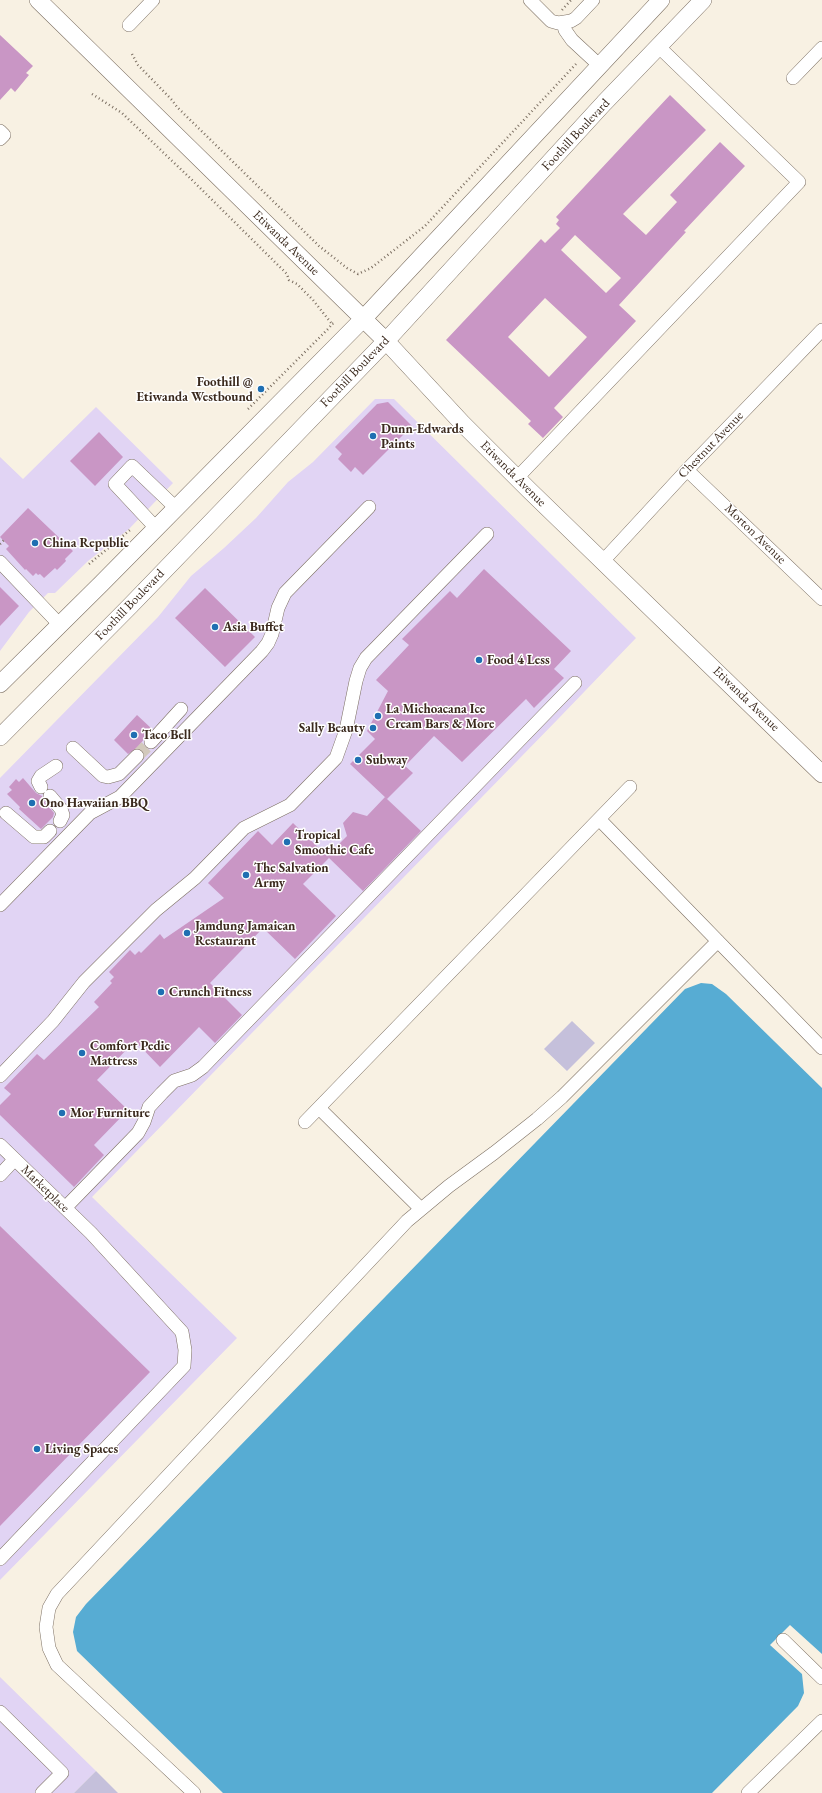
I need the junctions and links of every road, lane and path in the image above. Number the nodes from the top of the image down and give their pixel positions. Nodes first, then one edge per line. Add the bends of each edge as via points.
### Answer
1 (38, 0) edge
2 (154, 0) edge
3 (530, 0) edge
4 (571, 0) edge
5 (593, 0) edge
6 (661, 0) edge
7 (703, 0) edge
8 (561, 18) junction
9 (129, 26) dead end
10 (659, 47) junction
11 (822, 48) edge
12 (132, 54) dead end
13 (576, 64) dead end
14 (599, 66) junction
15 (793, 78) dead end
16 (92, 94) dead end
17 (0, 131) edge
18 (0, 139) edge
19 (362, 273) junction
20 (365, 276) dead end
21 (363, 319) junction
22 (820, 337) edge
23 (386, 341) junction
24 (248, 409) dead end
25 (687, 470) junction
26 (517, 478) junction
27 (369, 507) dead end
28 (176, 508) junction
29 (156, 528) junction
30 (130, 530) dead end
31 (487, 534) dead end
32 (4, 540) dead end
33 (0, 544) edge
34 (603, 561) junction
35 (0, 562) edge
36 (89, 564) dead end
37 (822, 599) edge
38 (60, 625) junction
39 (576, 683) dead end
40 (0, 684) edge
41 (181, 709) dead end
42 (0, 736) edge
43 (151, 742) tunnel mouth
44 (73, 748) dead end
45 (137, 756) tunnel mouth
46 (56, 766) dead end
47 (822, 774) edge
48 (630, 787) dead end
49 (6, 812) dead end
50 (599, 819) junction
51 (60, 821) dead end
52 (50, 831) dead end
53 (0, 905) edge
54 (718, 941) junction
55 (822, 1048) edge
56 (0, 1076) edge
57 (319, 1108) junction
58 (305, 1122) dead end
59 (0, 1145) edge
60 (14, 1160) junction
61 (0, 1174) edge
62 (65, 1208) junction
63 (421, 1209) junction
64 (0, 1559) edge
65 (783, 1640) dead end
66 (822, 1678) edge
67 (0, 1712) edge
68 (822, 1721) edge
69 (42, 1793) edge
70 (194, 1793) edge
71 (748, 1793) edge

1 - 21 main road, Etiwanda Avenue
2 - 9 street
3 - 8 street via 551,21 558,23
4 - 8 path
5 - 8 street via 576,18
6 - 14 main road
7 - 10 main road, Foothill Boulevard
8 - 14 street via 572,40
10 - 23 main road, Foothill Boulevard via 604,103
10 - 26 street via 799,182
11 - 15 street
12 - 19 path via 138,65 177,107 319,246 353,274
13 - 19 path via 425,226
14 - 21 main road
16 - 24 path via 122,113 287,274 289,280 297,284 333,323
17 - 18 street via 4,135
19 - 20 path
21 - 23 main road, Etiwanda Avenue
21 - 28 main road
22 - 25 street, Chestnut Avenue
23 - 26 main road, Etiwanda Avenue
23 - 42 main road, Foothill Boulevard via 131,605
25 - 34 street, Chestnut Avenue
25 - 37 street, Morton Avenue
26 - 34 main road, Etiwanda Avenue
27 - 53 street via 285,593 278,608 272,634 262,650 120,797 90,813
28 - 29 main road
28 - 29 street via 132,466 115,484
29 - 38 main road
30 - 36 path
31 - 56 street via 366,658 356,681 346,730 336,758 290,805 244,828 195,878 156,910 84,982 53,1021
32 - 33 path
34 - 47 main road, Etiwanda Avenue
35 - 38 street
38 - 40 main road
39 - 62 street via 203,1067 192,1075 174,1081 148,1107 138,1133
41 - 43 street
44 - 45 street via 103,776 108,777 119,774
46 - 51 street via 38,781 61,809 63,815
48 - 50 street
49 - 52 street via 34,837 44,837
50 - 54 street
50 - 57 street
54 - 55 street
54 - 63 street via 562,1097
57 - 58 street
57 - 63 street
59 - 60 street, Marketplace
60 - 61 street
60 - 62 street, Marketplace
62 - 64 street, Marketplace via 182,1332 186,1350 184,1366
63 - 70 street via 388,1240 57,1594 48,1608 46,1627 49,1648 57,1665
65 - 66 street
67 - 69 street via 62,1773
68 - 71 street

